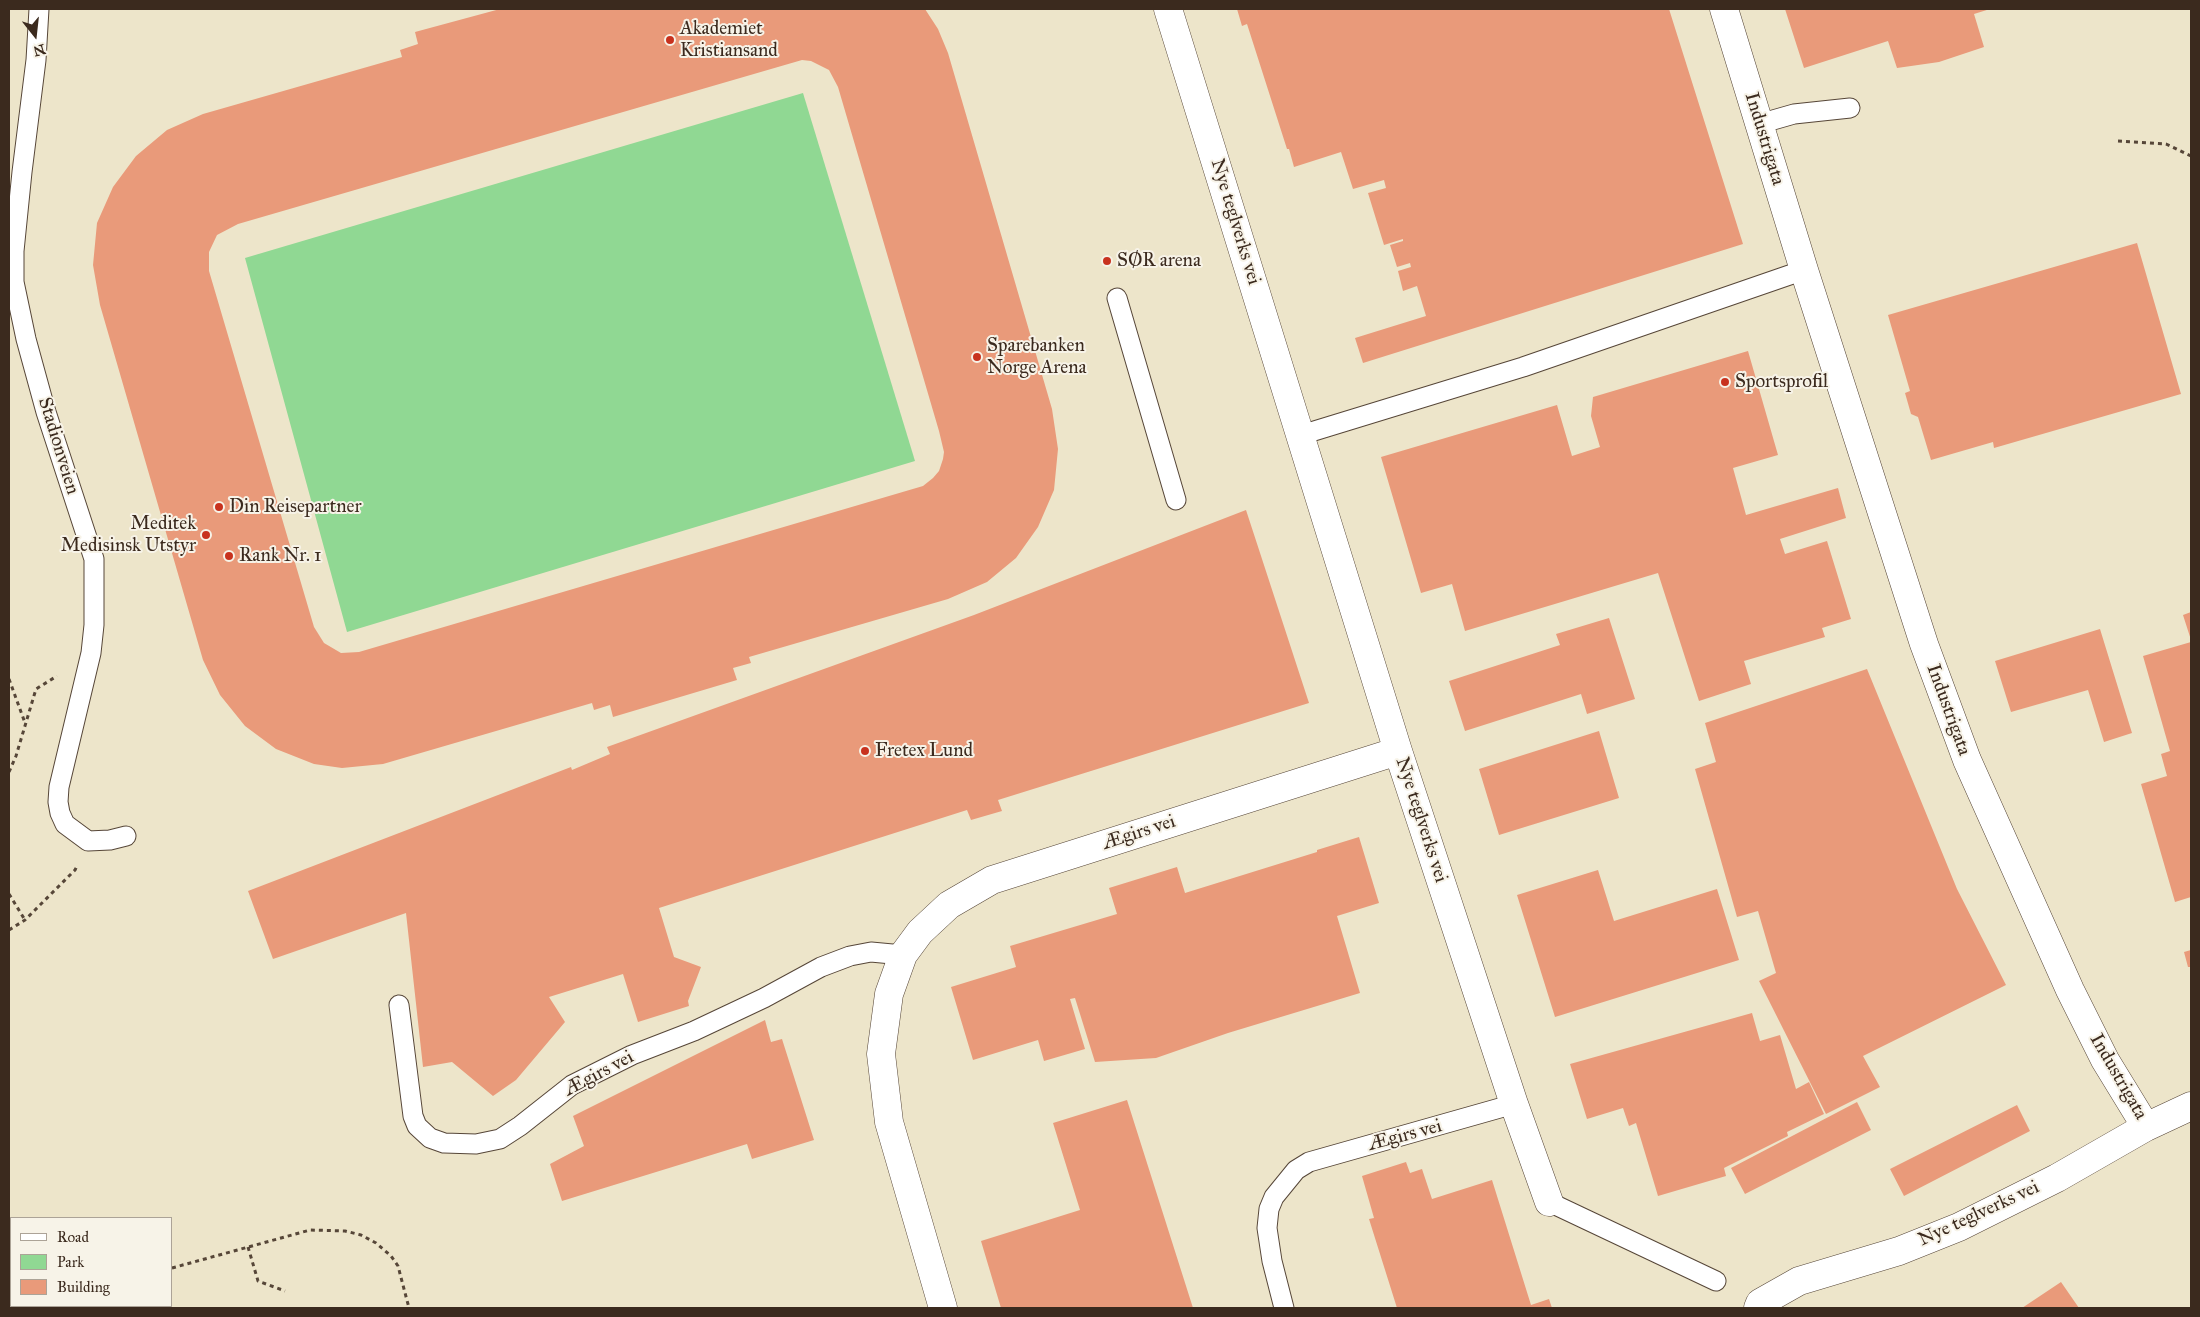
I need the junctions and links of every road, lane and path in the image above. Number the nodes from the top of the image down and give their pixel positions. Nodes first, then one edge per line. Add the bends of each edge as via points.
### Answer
1 (39, 9) edge
2 (1168, 9) edge
3 (1724, 9) edge
4 (1850, 108) dead end
5 (1759, 124) junction
6 (2118, 140) dead end
7 (2191, 156) edge
8 (1804, 270) junction
9 (1117, 298) dead end
10 (1301, 435) junction
11 (1176, 500) dead end
12 (91, 653) junction
13 (9, 679) edge
14 (26, 724) junction
15 (1398, 751) junction
16 (9, 772) edge
17 (120, 837) dead end
18 (88, 841) junction
19 (9, 894) edge
20 (25, 920) junction
21 (9, 930) edge
22 (902, 955) junction
23 (399, 1005) dead end
24 (1514, 1104) junction
25 (2191, 1106) edge
26 (2146, 1127) junction
27 (1549, 1202) joint
28 (248, 1247) junction
29 (172, 1268) edge
30 (1716, 1281) dead end
31 (285, 1291) dead end
32 (1759, 1306) edge
33 (409, 1308) edge
34 (943, 1308) edge
35 (1284, 1308) edge

1 - 12 lane, Stadionveien via 14,251 14,282 31,357 94,559
2 - 10 street, Nye teglverks vei
3 - 5 street, Industrigata
4 - 5 lane via 1794,114
5 - 8 street, Industrigata
6 - 7 path via 2166,144
8 - 10 lane via 1559,355
8 - 26 street, Industrigata via 1924,644 1966,760 2070,990 2105,1060
9 - 11 lane
10 - 15 street, Nye teglverks vei
12 - 14 path via 36,690
12 - 18 lane, Stadionveien via 58,802 65,824
13 - 14 path
14 - 16 path
15 - 22 street, Ægirs vei via 992,880 949,904
15 - 24 street, Nye teglverks vei
17 - 18 lane
18 - 20 path via 75,870
19 - 20 path
20 - 21 path
22 - 23 lane, Ægirs vei via 871,952 821,967 703,1027 632,1055 572,1085 520,1126 500,1138 476,1144 444,1143 430,1138 417,1126
22 - 34 street, Ægirs vei via 889,994 881,1054 886,1103
24 - 27 street, Nye teglverks vei
24 - 35 lane, Ægirs vei via 1309,1162 1296,1170 1274,1197 1267,1228
25 - 26 street, Nye teglverks vei
26 - 32 street, Nye teglverks vei via 2058,1178 1959,1227 1899,1251 1799,1281
27 - 30 lane
28 - 29 path
28 - 31 path via 258,1281
28 - 33 path via 310,1230 336,1230 361,1235 376,1243 398,1266

